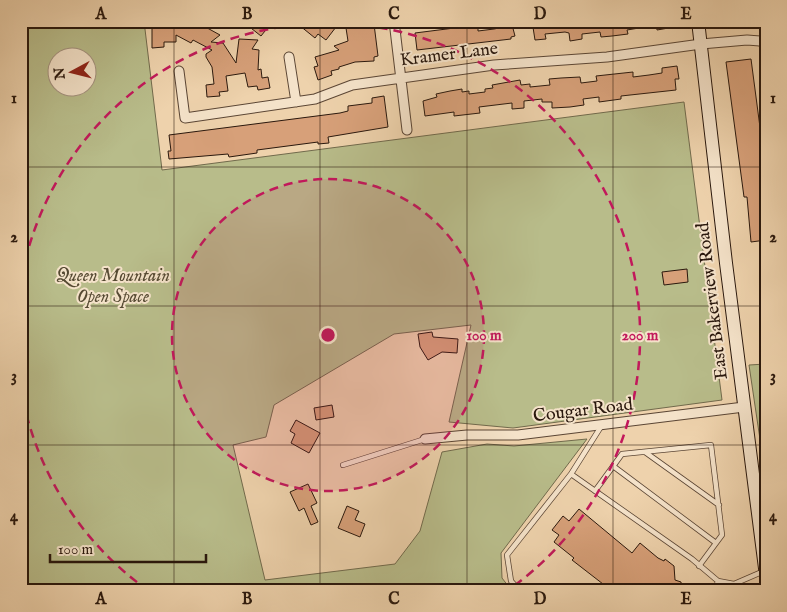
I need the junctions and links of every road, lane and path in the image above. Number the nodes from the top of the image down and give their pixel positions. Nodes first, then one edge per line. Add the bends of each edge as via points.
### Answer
1 (394, 21) edge
2 (698, 21) edge
3 (701, 44) junction
4 (766, 45) edge
5 (289, 56) dead end
6 (178, 71) dead end
7 (401, 78) junction
8 (296, 102) junction
9 (407, 130) dead end
10 (744, 407) junction
11 (602, 425) junction
12 (425, 440) joint
13 (645, 452) junction
14 (343, 465) dead end
15 (613, 466) junction
16 (571, 474) junction
17 (595, 491) junction
18 (719, 505) junction
19 (716, 543) junction
20 (699, 566) junction
21 (765, 571) edge
22 (766, 576) edge
23 (718, 581) junction
24 (734, 584) junction
25 (520, 591) edge
26 (715, 591) edge
27 (747, 591) edge

1 - 7 street
2 - 3 main road, East Bakerview Road
3 - 4 street, Kramer Lane via 747,40
3 - 7 street, Kramer Lane
3 - 10 main road, East Bakerview Road
5 - 8 street
6 - 8 street, Kramer Lane via 185,118
7 - 8 street, Kramer Lane via 352,85 315,99
7 - 9 street
10 - 11 street, Cougar Road
10 - 21 main road, East Bakerview Road
11 - 12 street, Cougar Road via 518,435 467,434
11 - 16 lane
12 - 14 lane
13 - 15 lane via 622,454
13 - 18 lane
13 - 18 lane via 711,444
15 - 17 lane
15 - 19 lane
16 - 17 lane
16 - 25 lane via 507,555 511,581
17 - 20 lane
18 - 19 lane via 722,535
19 - 20 lane
20 - 23 lane
21 - 22 main road, East Bakerview Road
21 - 24 lane
23 - 24 lane
23 - 26 lane
24 - 27 lane

